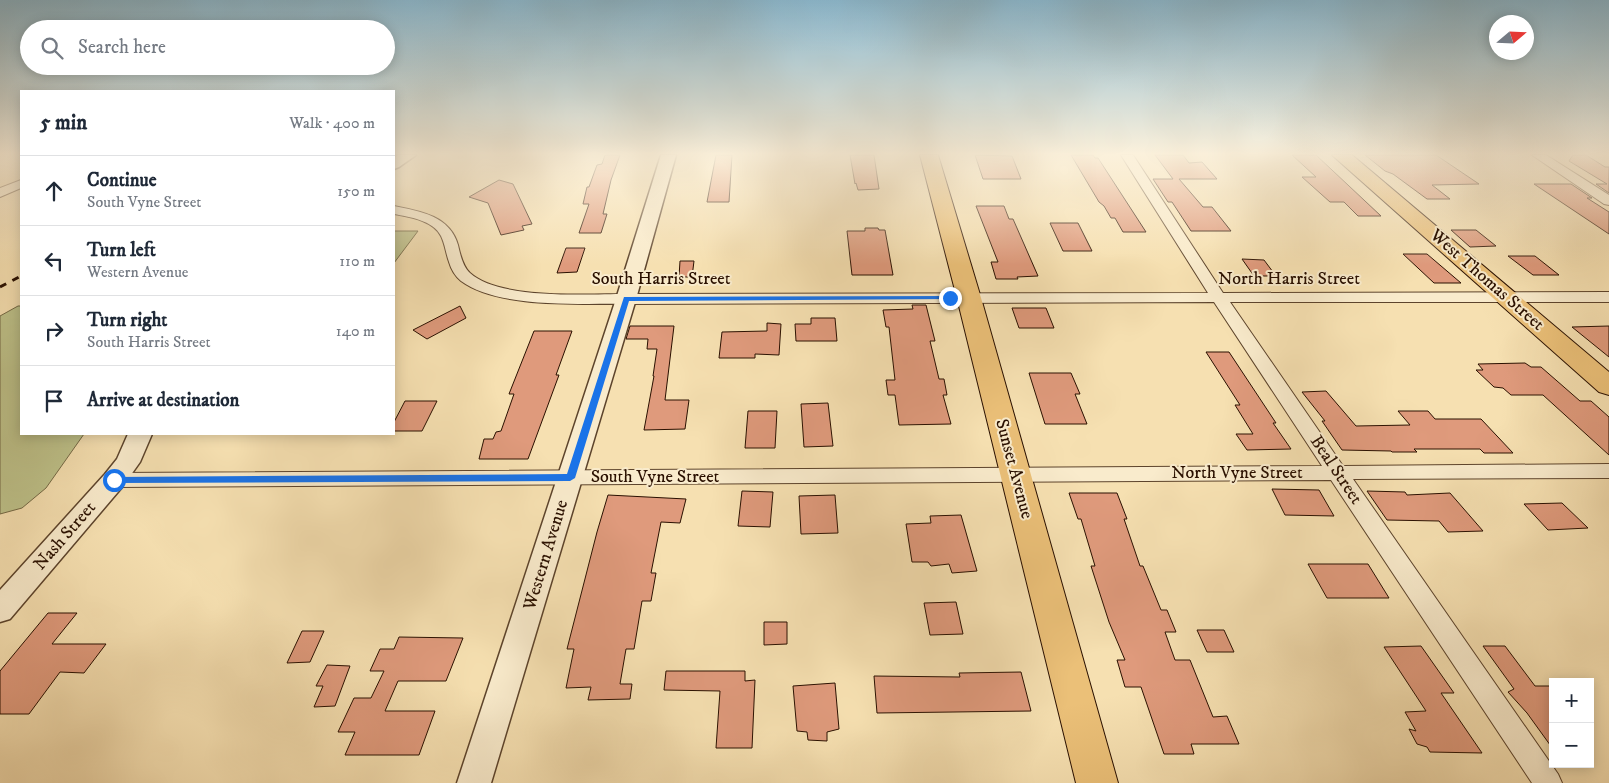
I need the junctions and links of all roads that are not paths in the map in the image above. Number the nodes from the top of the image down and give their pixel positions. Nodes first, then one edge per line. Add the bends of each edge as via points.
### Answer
1 (658, 192) edge
2 (939, 192) edge
3 (1151, 192) edge
4 (1384, 192) edge
5 (1594, 192) edge
6 (1609, 201) edge
7 (395, 210) edge
8 (1507, 297) junction
9 (1609, 297) edge
10 (969, 298) junction
11 (1219, 298) junction
12 (626, 299) junction
13 (1609, 386) edge
14 (140, 435) edge
15 (1609, 471) edge
16 (1337, 472) junction
17 (1015, 474) junction
18 (570, 478) junction
19 (114, 480) junction
20 (0, 610) edge
21 (474, 783) edge
22 (1097, 783) edge
23 (1548, 783) edge

1 - 12 street, Western Avenue
2 - 10 main road, Sunset Avenue
3 - 11 street, Beal Street
4 - 8 main road, West Thomas Street
5 - 6 street
7 - 12 street, South Harris Street via 441,226 465,278 494,292
8 - 9 street, North Harris Street
8 - 11 street, North Harris Street
8 - 13 main road, West Thomas Street
10 - 11 street, North Harris Street
10 - 12 street, South Harris Street
10 - 17 main road, Sunset Avenue
11 - 16 street, Beal Street
12 - 18 street, Western Avenue
14 - 19 street, Nash Street via 128,462
15 - 16 street, North Vyne Street
16 - 17 street, North Vyne Street
16 - 23 street, Beal Street
17 - 18 street, South Vyne Street
17 - 22 main road, Sunset Avenue
18 - 19 street, South Vyne Street
18 - 21 street, Western Avenue
19 - 20 street, Nash Street

